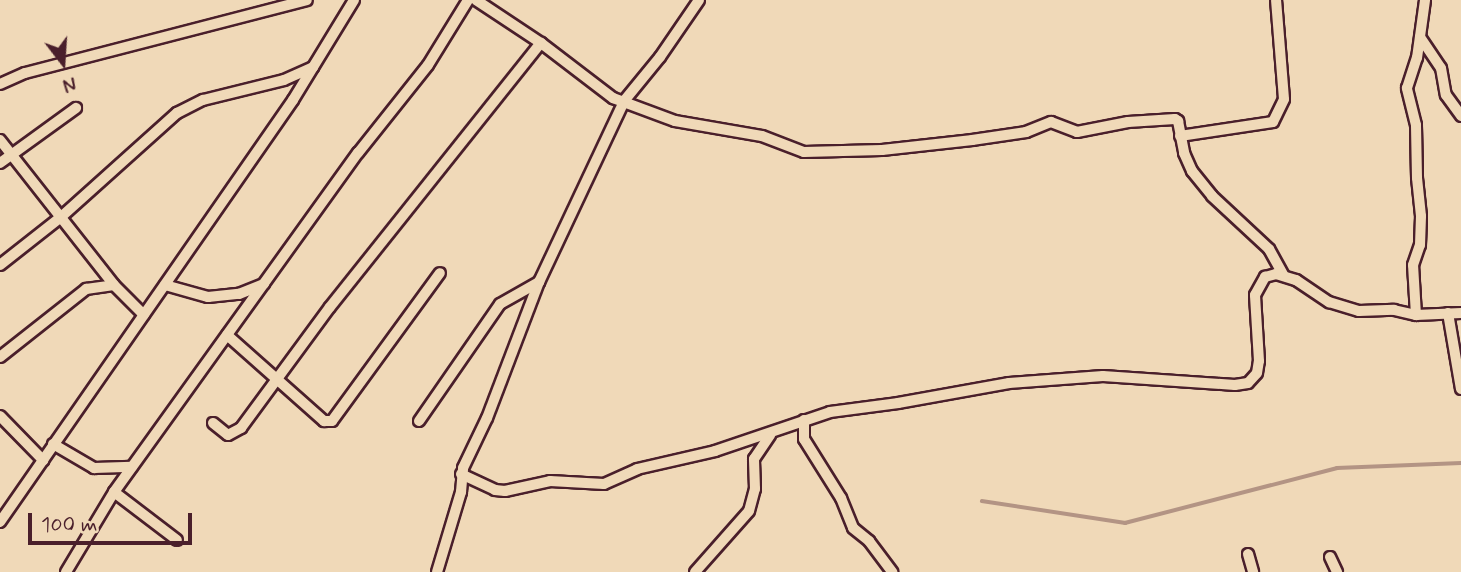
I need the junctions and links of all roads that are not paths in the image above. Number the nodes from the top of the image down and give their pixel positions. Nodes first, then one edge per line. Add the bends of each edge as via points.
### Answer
1 (307, 0) edge
2 (354, 0) edge
3 (468, 0) edge
4 (476, 0) edge
5 (699, 0) edge
6 (1276, 0) edge
7 (1425, 0) edge
8 (1420, 37) junction
9 (541, 43) junction
10 (315, 65) junction
11 (0, 84) edge
12 (624, 101) junction
13 (76, 108) dead end
14 (1461, 116) edge
15 (1180, 136) junction
16 (0, 140) edge
17 (12, 154) junction
18 (0, 163) edge
19 (61, 217) junction
20 (0, 265) edge
21 (440, 274) dead end
22 (1283, 274) junction
23 (539, 282) junction
24 (264, 284) junction
25 (114, 285) junction
26 (165, 285) junction
27 (1448, 313) junction
28 (1461, 313) edge
29 (1416, 314) junction
30 (144, 316) junction
31 (228, 335) junction
32 (0, 357) edge
33 (276, 378) junction
34 (1461, 389) edge
35 (0, 416) edge
36 (804, 420) junction
37 (419, 421) dead end
38 (214, 423) dead end
39 (771, 434) junction
40 (53, 444) junction
41 (43, 460) junction
42 (132, 467) junction
43 (461, 474) junction
44 (114, 492) junction
45 (0, 522) edge
46 (177, 540) dead end
47 (1248, 554) dead end
48 (1330, 557) dead end
49 (66, 572) edge
50 (437, 572) edge
51 (695, 572) edge
52 (892, 572) edge
53 (1253, 572) edge
54 (1337, 572) edge

1 - 11 street via 24,73
2 - 10 street
3 - 24 street via 428,65
4 - 9 street
5 - 12 street
6 - 15 street via 1284,99 1273,122
7 - 8 street
8 - 14 street via 1441,68 1446,96
8 - 29 street via 1407,88 1416,125 1421,215 1420,245 1413,265
9 - 12 street via 601,91
9 - 33 street
10 - 19 street via 285,80 203,100 177,113
10 - 26 street
12 - 15 street via 675,121 738,131 818,153 972,140 1026,132 1051,122 1077,132 1174,119
12 - 23 street
13 - 17 street
15 - 22 street via 1192,171 1206,190 1269,250
16 - 17 street
17 - 18 street
17 - 19 street
19 - 20 street
19 - 25 street
21 - 33 street via 332,422 324,421
22 - 29 street via 1338,306
22 - 36 street via 1265,277 1255,295 1259,361 1257,373 1248,383 1103,376 1009,383
23 - 37 street via 500,304
23 - 43 street
24 - 26 street via 239,295 208,297
24 - 31 street
25 - 30 street
25 - 32 street via 86,289
26 - 30 street
27 - 28 street
27 - 29 street
27 - 34 street
30 - 40 street
31 - 33 street
31 - 42 street
33 - 38 street via 236,433 228,435
35 - 41 street
36 - 39 street
36 - 52 street via 804,439 841,498 853,528
39 - 43 street via 637,469 604,484 551,481 505,491
39 - 51 street via 754,459 755,489 749,511
40 - 41 street
40 - 42 street via 94,468
41 - 45 street
42 - 44 street
43 - 50 street via 458,504
44 - 46 street
44 - 49 street
47 - 53 street
48 - 54 street

